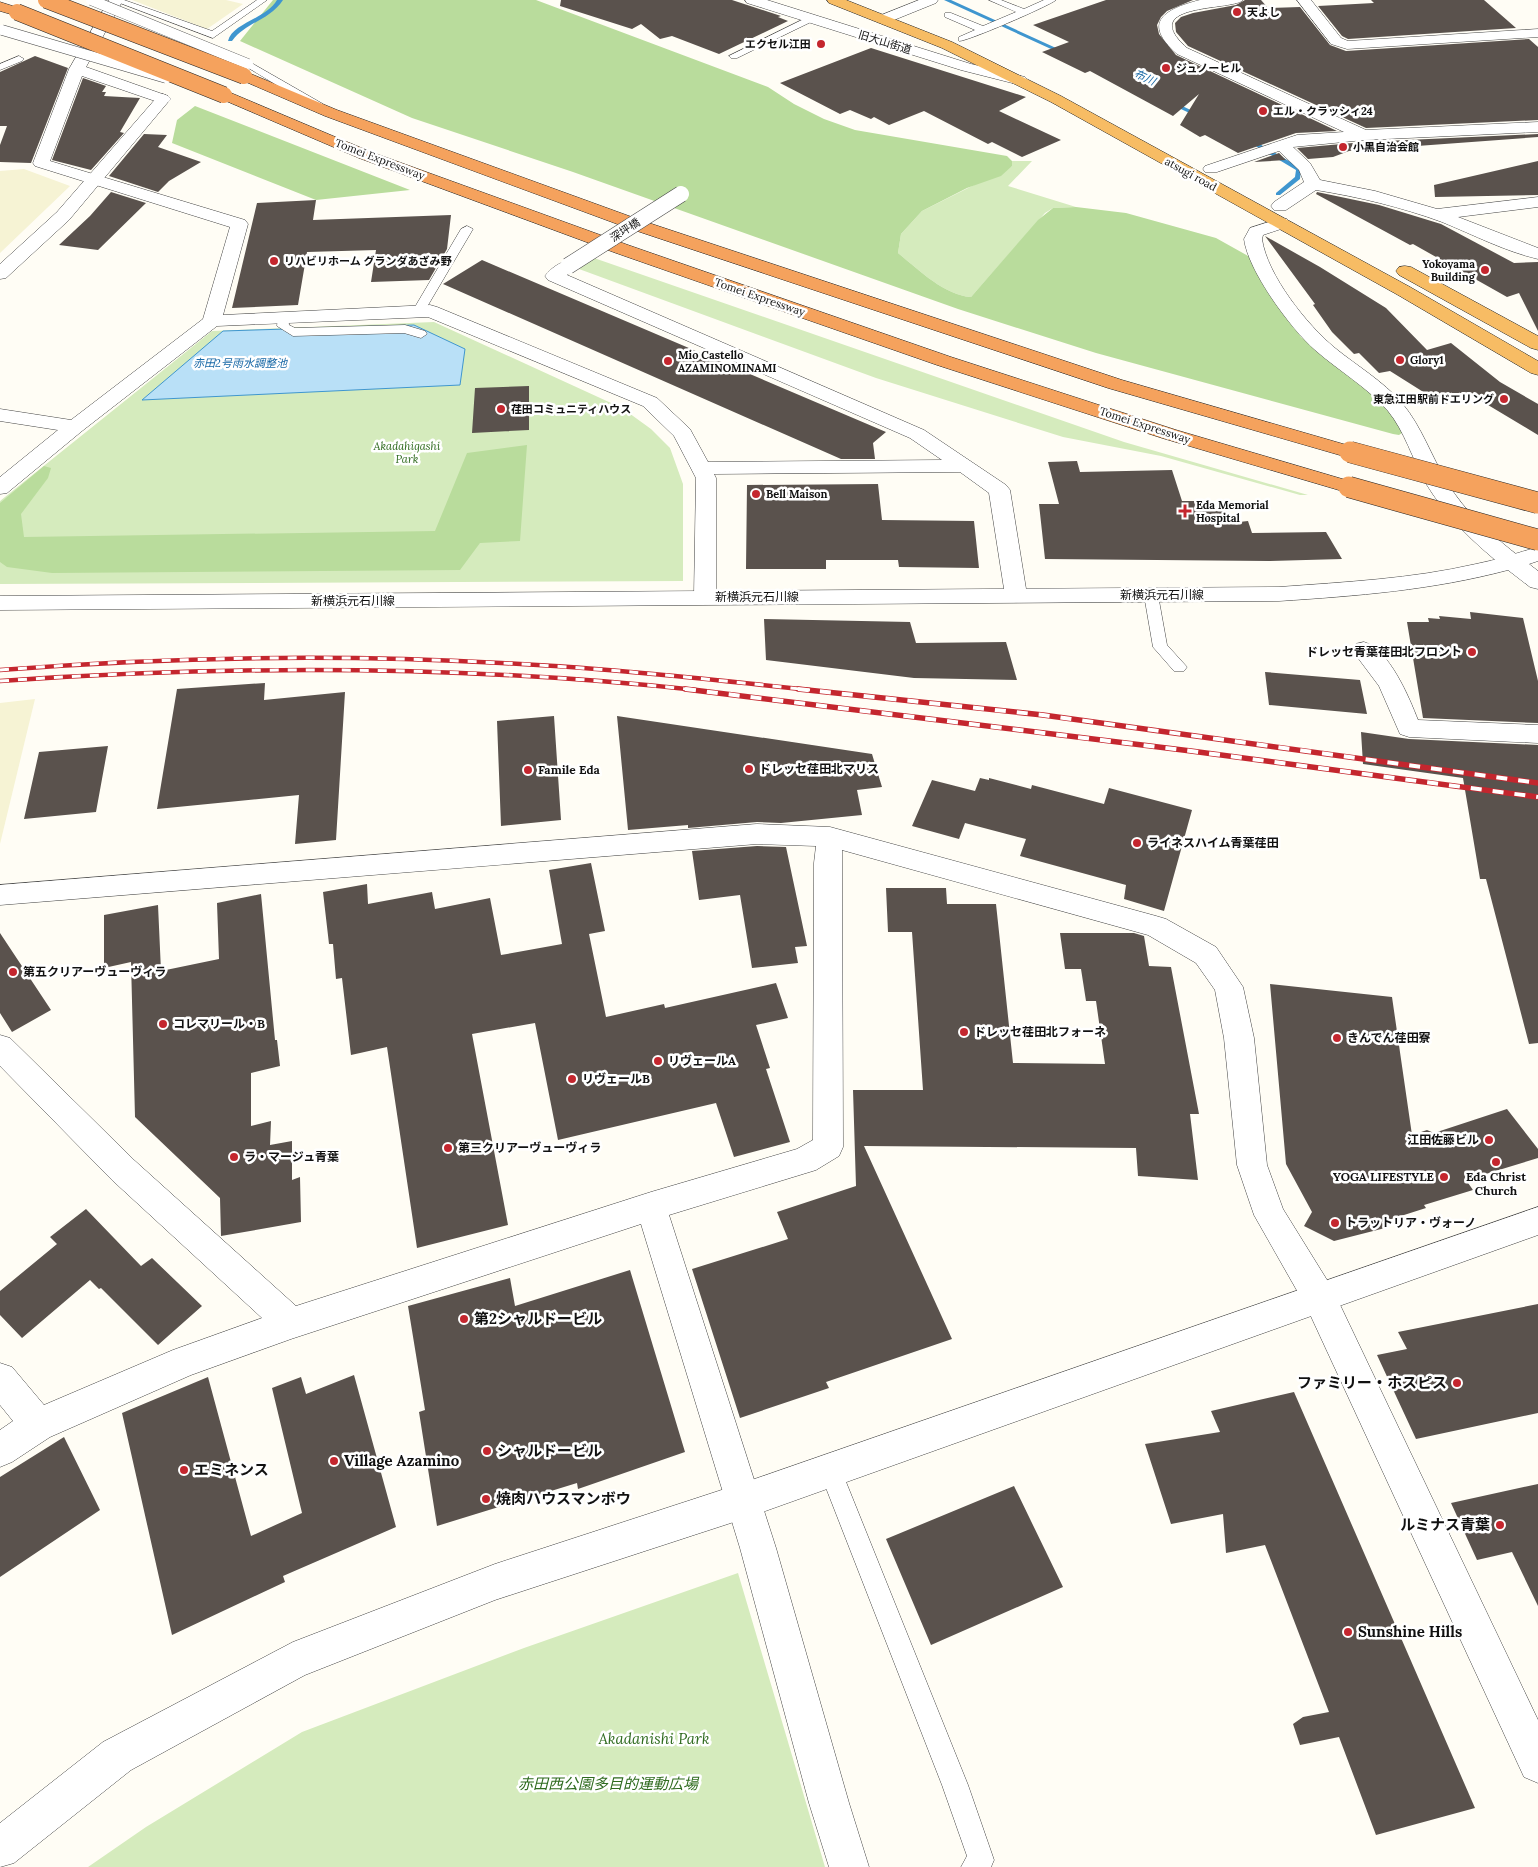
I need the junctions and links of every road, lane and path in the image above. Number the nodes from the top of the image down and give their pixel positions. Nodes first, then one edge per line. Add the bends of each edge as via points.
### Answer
1 (46, 0) edge
2 (91, 0) edge
3 (116, 0) edge
4 (262, 0) edge
5 (752, 0) edge
6 (834, 0) edge
7 (863, 0) edge
8 (931, 0) edge
9 (993, 0) edge
10 (1052, 0) edge
11 (1236, 0) edge
12 (1304, 0) edge
13 (0, 6) edge
14 (1024, 12) junction
15 (948, 15) dead end
16 (892, 16) junction
17 (810, 19) junction
18 (1, 30) edge
19 (984, 30) junction
20 (854, 32) junction
21 (1538, 33) edge
22 (962, 40) junction
23 (734, 56) dead end
24 (19, 59) dead end
25 (0, 67) edge
26 (78, 69) junction
27 (246, 70) junction
28 (1020, 80) junction
29 (224, 95) junction
30 (1538, 127) edge
31 (1364, 135) junction
32 (1279, 146) junction
33 (1211, 169) junction
34 (94, 181) junction
35 (1313, 184) junction
36 (681, 194) dead end
37 (1538, 202) edge
38 (1269, 208) junction
39 (1436, 214) junction
40 (467, 229) dead end
41 (1538, 254) edge
42 (1376, 256) dead end
43 (1394, 265) dead end
44 (0, 274) edge
45 (418, 312) junction
46 (284, 318) junction
47 (212, 321) junction
48 (421, 334) dead end
49 (1538, 344) edge
50 (1538, 369) edge
51 (0, 415) edge
52 (75, 426) junction
53 (965, 466) junction
54 (701, 468) junction
55 (0, 488) edge
56 (1538, 503) edge
57 (1538, 540) edge
58 (1538, 554) edge
59 (1513, 563) junction
60 (1538, 582) edge
61 (1016, 595) junction
62 (1151, 595) junction
63 (705, 597) junction
64 (0, 603) edge
65 (1364, 650) dead end
66 (1179, 667) dead end
67 (1538, 734) edge
68 (830, 837) junction
69 (0, 895) edge
70 (0, 1047) edge
71 (651, 1206) junction
72 (1538, 1221) edge
73 (1320, 1299) junction
74 (291, 1324) junction
75 (0, 1378) edge
76 (38, 1425) junction
77 (0, 1450) edge
78 (830, 1470) junction
79 (743, 1501) junction
80 (1538, 1763) edge
81 (0, 1850) edge
82 (849, 1867) edge
83 (974, 1867) edge

1 - 27 highway, bridge
2 - 27 lane, bridge
3 - 4 lane via 213,35
3 - 26 street
5 - 17 street, 旧大山街道
6 - 16 highway, atsugi road
7 - 16 highway, atsugi road
8 - 16 street
9 - 14 lane
10 - 14 lane
11 - 31 street via 1189,6 1172,15 1166,27 1168,38 1182,51
12 - 21 street via 1336,41 1347,45
13 - 29 highway, Tomei Expressway, bridge
14 - 19 lane
15 - 19 lane
16 - 20 street
16 - 22 highway, atsugi road
16 - 28 highway, atsugi road
17 - 20 street, 旧大山街道
17 - 23 lane
18 - 29 lane, bridge
19 - 22 lane
20 - 28 street, 旧大山街道 via 966,67
22 - 33 highway, atsugi road via 1079,96
24 - 25 lane
26 - 34 street via 41,163
26 - 34 street via 163,99
27 - 56 highway, bridge via 331,113 634,224 950,331 1115,384
28 - 38 highway, atsugi road
29 - 57 highway, Tomei Expressway, bridge via 365,155 944,361 1169,434
30 - 31 street
31 - 32 street via 1297,140
32 - 33 street
32 - 35 street via 1306,167
33 - 38 highway, atsugi road
34 - 44 street via 63,216
34 - 47 street via 239,224
35 - 38 street
35 - 39 street via 1383,197
36 - 53 street, 深坪橋, bridge via 554,276 918,434
37 - 39 street
38 - 42 highway, atsugi road
38 - 50 highway, atsugi road
38 - 59 street via 1253,239 1254,249 1260,264 1302,327 1402,416 1440,490 1484,540
39 - 41 street
40 - 45 lane
43 - 49 highway
45 - 46 street
45 - 54 street via 430,311 650,402 683,433
46 - 47 street
46 - 48 lane via 283,326 293,332 405,329
47 - 52 street
51 - 52 street
52 - 55 street
53 - 54 street
53 - 61 street via 1000,490
54 - 63 street via 706,478
58 - 59 street, 新横浜元石川線
59 - 60 street
59 - 62 street, 新横浜元石川線 via 1450,576 1329,591
61 - 62 street, 新横浜元石川線
61 - 63 street, 新横浜元石川線
62 - 66 lane via 1160,647
63 - 64 street, 新横浜元石川線
65 - 67 street via 1396,693 1409,728
68 - 69 street via 757,834
68 - 71 street via 827,863 828,1147 805,1160
68 - 73 street via 1156,927 1206,955 1230,988 1240,1038 1252,1165 1270,1215
70 - 74 street via 123,1170
71 - 74 street
71 - 79 street
72 - 73 street
73 - 78 street
73 - 80 street
74 - 76 street via 185,1361
75 - 76 street
76 - 77 street
78 - 79 street
78 - 83 lane via 955,1785 981,1860
79 - 81 street via 495,1582 293,1661 117,1756
79 - 82 street

